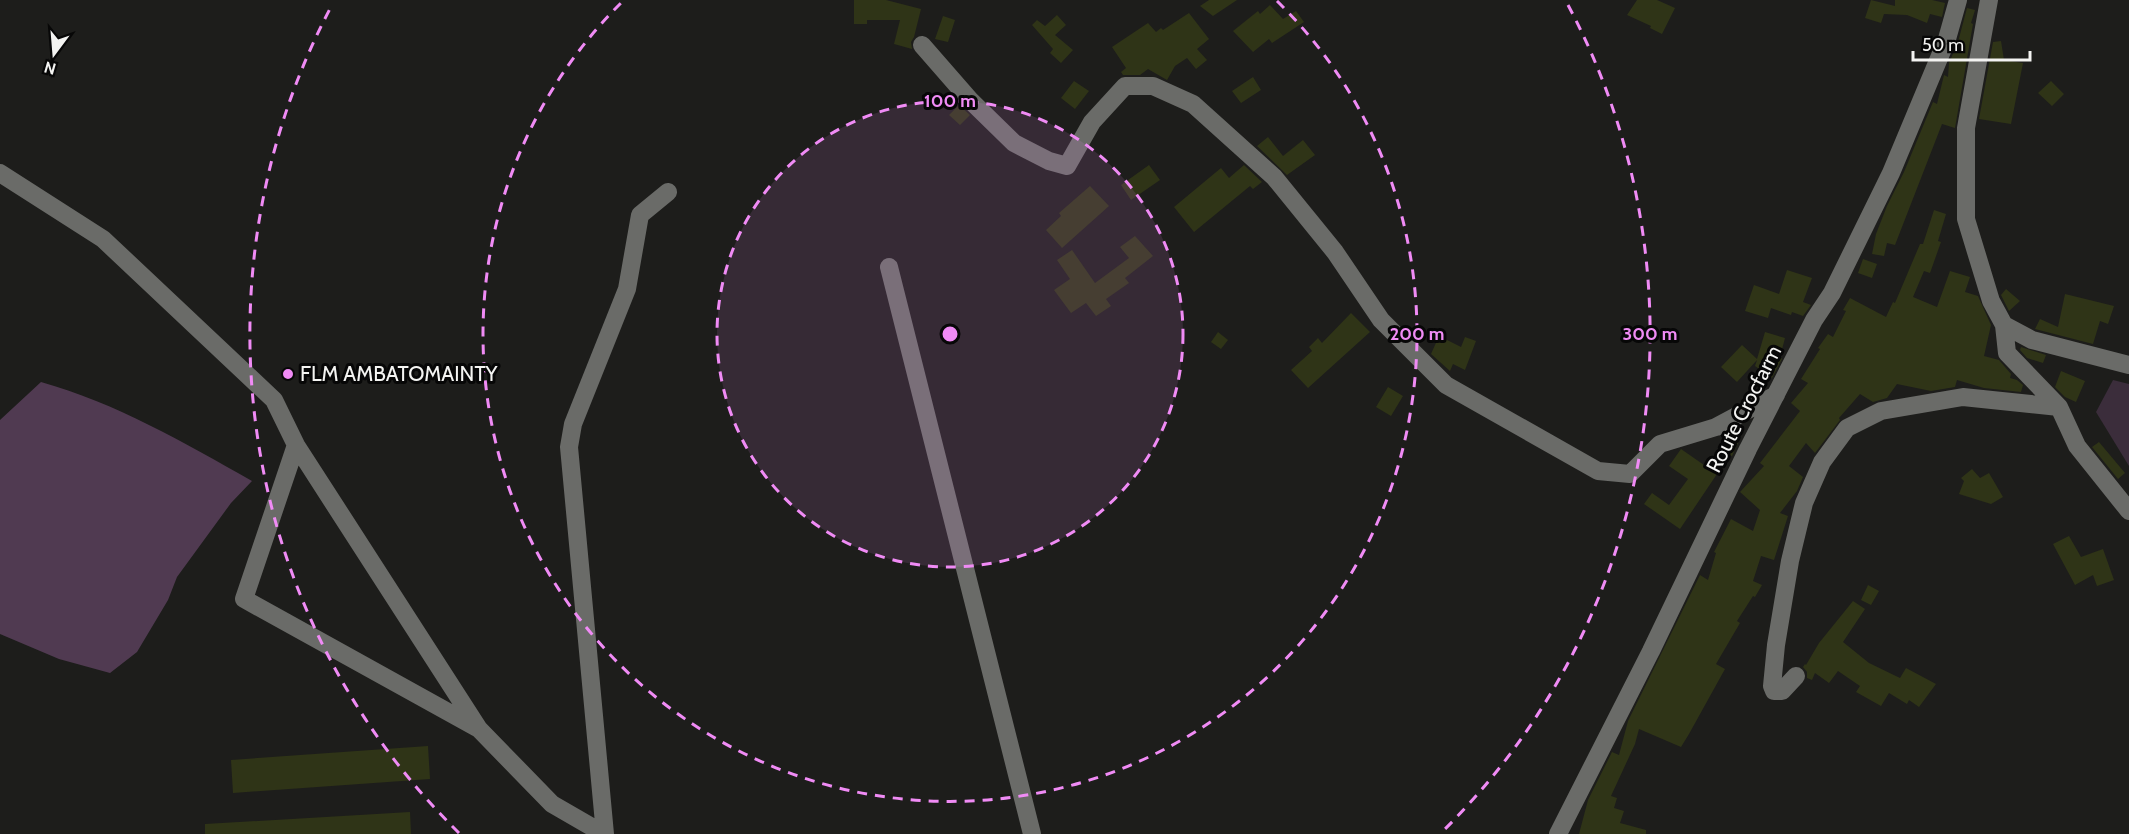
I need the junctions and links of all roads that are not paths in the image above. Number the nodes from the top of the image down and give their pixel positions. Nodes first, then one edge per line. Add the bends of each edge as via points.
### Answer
1 (1958, 0) edge
2 (1989, 0) edge
3 (922, 45) dead end
4 (0, 173) edge
5 (668, 192) dead end
6 (889, 267) dead end
7 (2004, 325) junction
8 (2129, 365) edge
9 (1776, 395) junction
10 (2059, 407) junction
11 (296, 445) junction
12 (2129, 511) edge
13 (1796, 676) dead end
14 (478, 729) junction
15 (605, 834) edge
16 (1032, 834) edge
17 (1558, 834) edge

1 - 9 street, Route Crocfarm via 1947,39 1891,173
2 - 7 street via 1966,128 1966,219 1991,301
3 - 9 street via 1014,143 1067,166 1092,122 1125,86 1153,86 1193,104 1274,177 1335,252 1381,320 1446,386 1598,471 1630,474 1660,444 1716,427
4 - 11 street via 103,239 274,400
5 - 15 street via 640,215 627,289 573,424 569,447
6 - 16 street
7 - 8 street via 2032,340
7 - 10 street via 2007,353
9 - 17 street, Route Crocfarm
10 - 12 street via 2077,446
10 - 13 street via 1963,398 1881,411 1847,428 1822,462 1804,503 1790,561 1776,645 1774,691 1782,691
11 - 14 street
11 - 14 street via 244,599
14 - 15 street via 552,804

